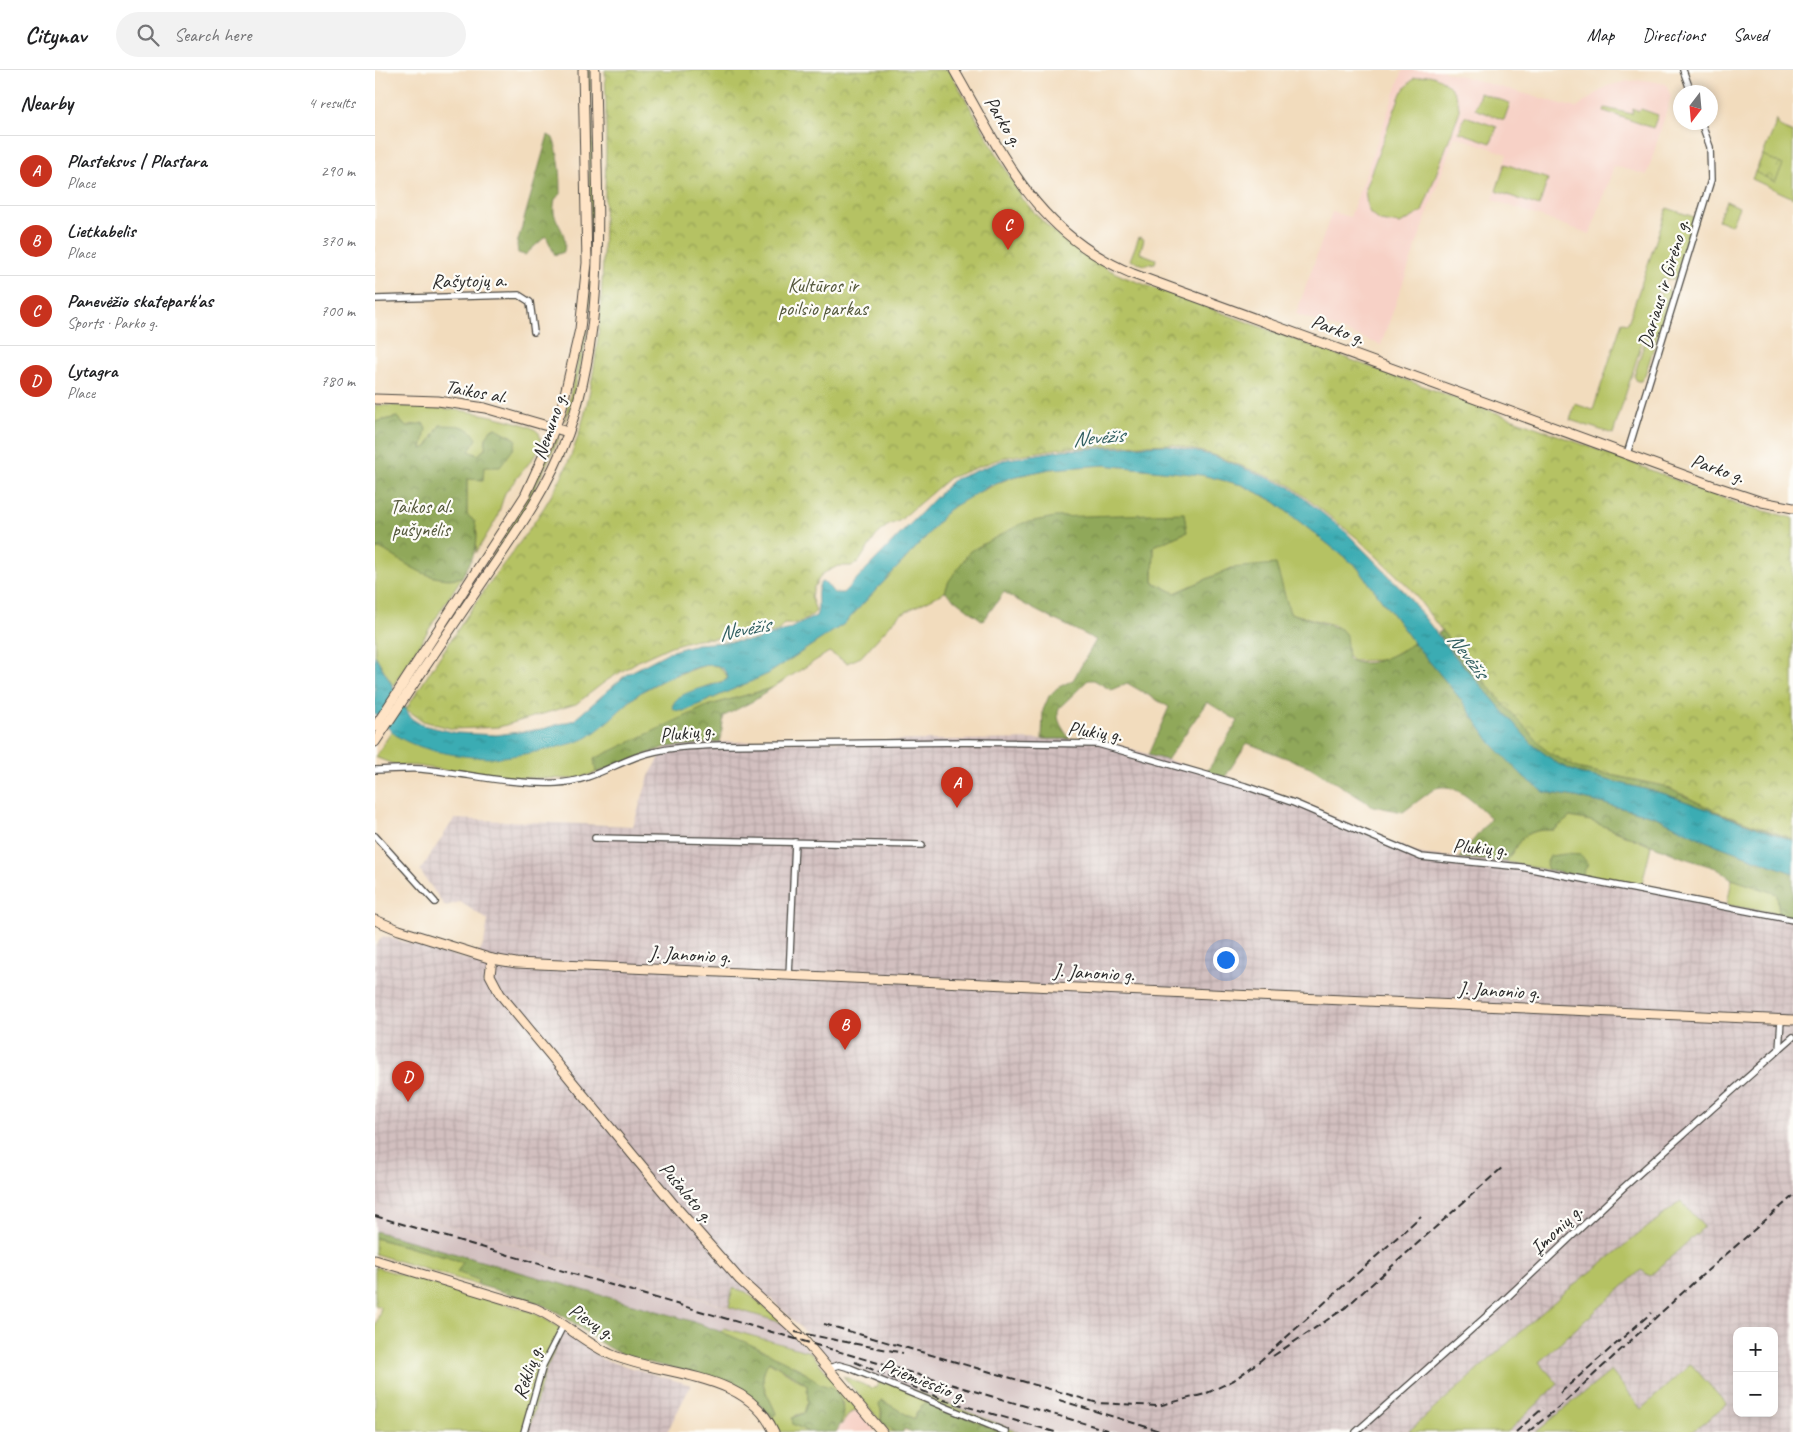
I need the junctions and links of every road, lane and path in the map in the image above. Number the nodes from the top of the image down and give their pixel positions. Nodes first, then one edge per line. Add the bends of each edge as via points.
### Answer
1 (583, 70) edge
2 (595, 70) edge
3 (953, 70) edge
4 (1683, 70) edge
5 (1688, 85) edge
6 (1704, 130) edge
7 (375, 298) edge
8 (534, 332) dead end
9 (375, 399) edge
10 (555, 428) junction
11 (568, 432) junction
12 (1627, 454) junction
13 (1793, 508) edge
14 (447, 626) junction
15 (375, 727) edge
16 (375, 742) edge
17 (375, 770) edge
18 (375, 836) edge
19 (595, 838) dead end
20 (795, 842) junction
21 (922, 845) dead end
22 (435, 902) dead end
23 (375, 920) edge
24 (1793, 920) edge
25 (375, 928) edge
26 (399, 930) junction
27 (493, 959) junction
28 (789, 976) junction
29 (1781, 1020) junction
30 (1793, 1020) edge
31 (1793, 1037) edge
32 (1779, 1050) junction
33 (375, 1260) edge
34 (564, 1324) junction
35 (828, 1368) junction
36 (524, 1432) edge
37 (774, 1432) edge
38 (882, 1432) edge
39 (1006, 1432) edge
40 (1356, 1432) edge

1 - 10 main road, Nemuno g. via 587,263 575,356
2 - 11 main road, Nemuno g. via 595,298 587,360
3 - 12 main road, Parko g. via 1034,202 1071,239 1107,262
4 - 5 street
6 - 12 street, Dariaus ir Girėno g. via 1711,154 1711,180
7 - 8 street, Rašytojų a. via 519,295 530,302
9 - 10 main road, Taikos al. via 454,403 485,408
10 - 11 main road, Taikos al.
10 - 14 main road, Nemuno g. via 525,496
11 - 14 main road, Nemuno g. via 554,468 534,504
12 - 13 main road, Parko g. via 1738,494
14 - 15 main road, Nemuno g.
14 - 16 main road, Nemuno g.
17 - 24 street, Plukių g. via 418,769 488,780 556,783 595,776 667,748 722,744 1098,744 1294,803 1421,857 1521,867
18 - 22 street
19 - 20 street
20 - 21 street
20 - 28 street
23 - 26 main road, J. Janonio g.
25 - 26 main road, J. Janonio g.
26 - 27 main road, J. Janonio g.
27 - 28 main road, J. Janonio g. via 516,963
27 - 35 main road, Pušaloto g. via 490,975 500,994 675,1206 740,1280 790,1324
28 - 29 main road, J. Janonio g.
29 - 30 main road, J. Janonio g.
29 - 32 street
31 - 32 street, Įmonių g.
32 - 40 street, Įmonių g.
33 - 34 main road, Pievų g. via 534,1308
34 - 36 street, Rėklių g. via 543,1365
34 - 37 main road, Pievų g. via 610,1354 731,1389 759,1407
35 - 38 main road, Pušaloto g.
35 - 39 street, Priemiesčio g. via 839,1365 850,1368

